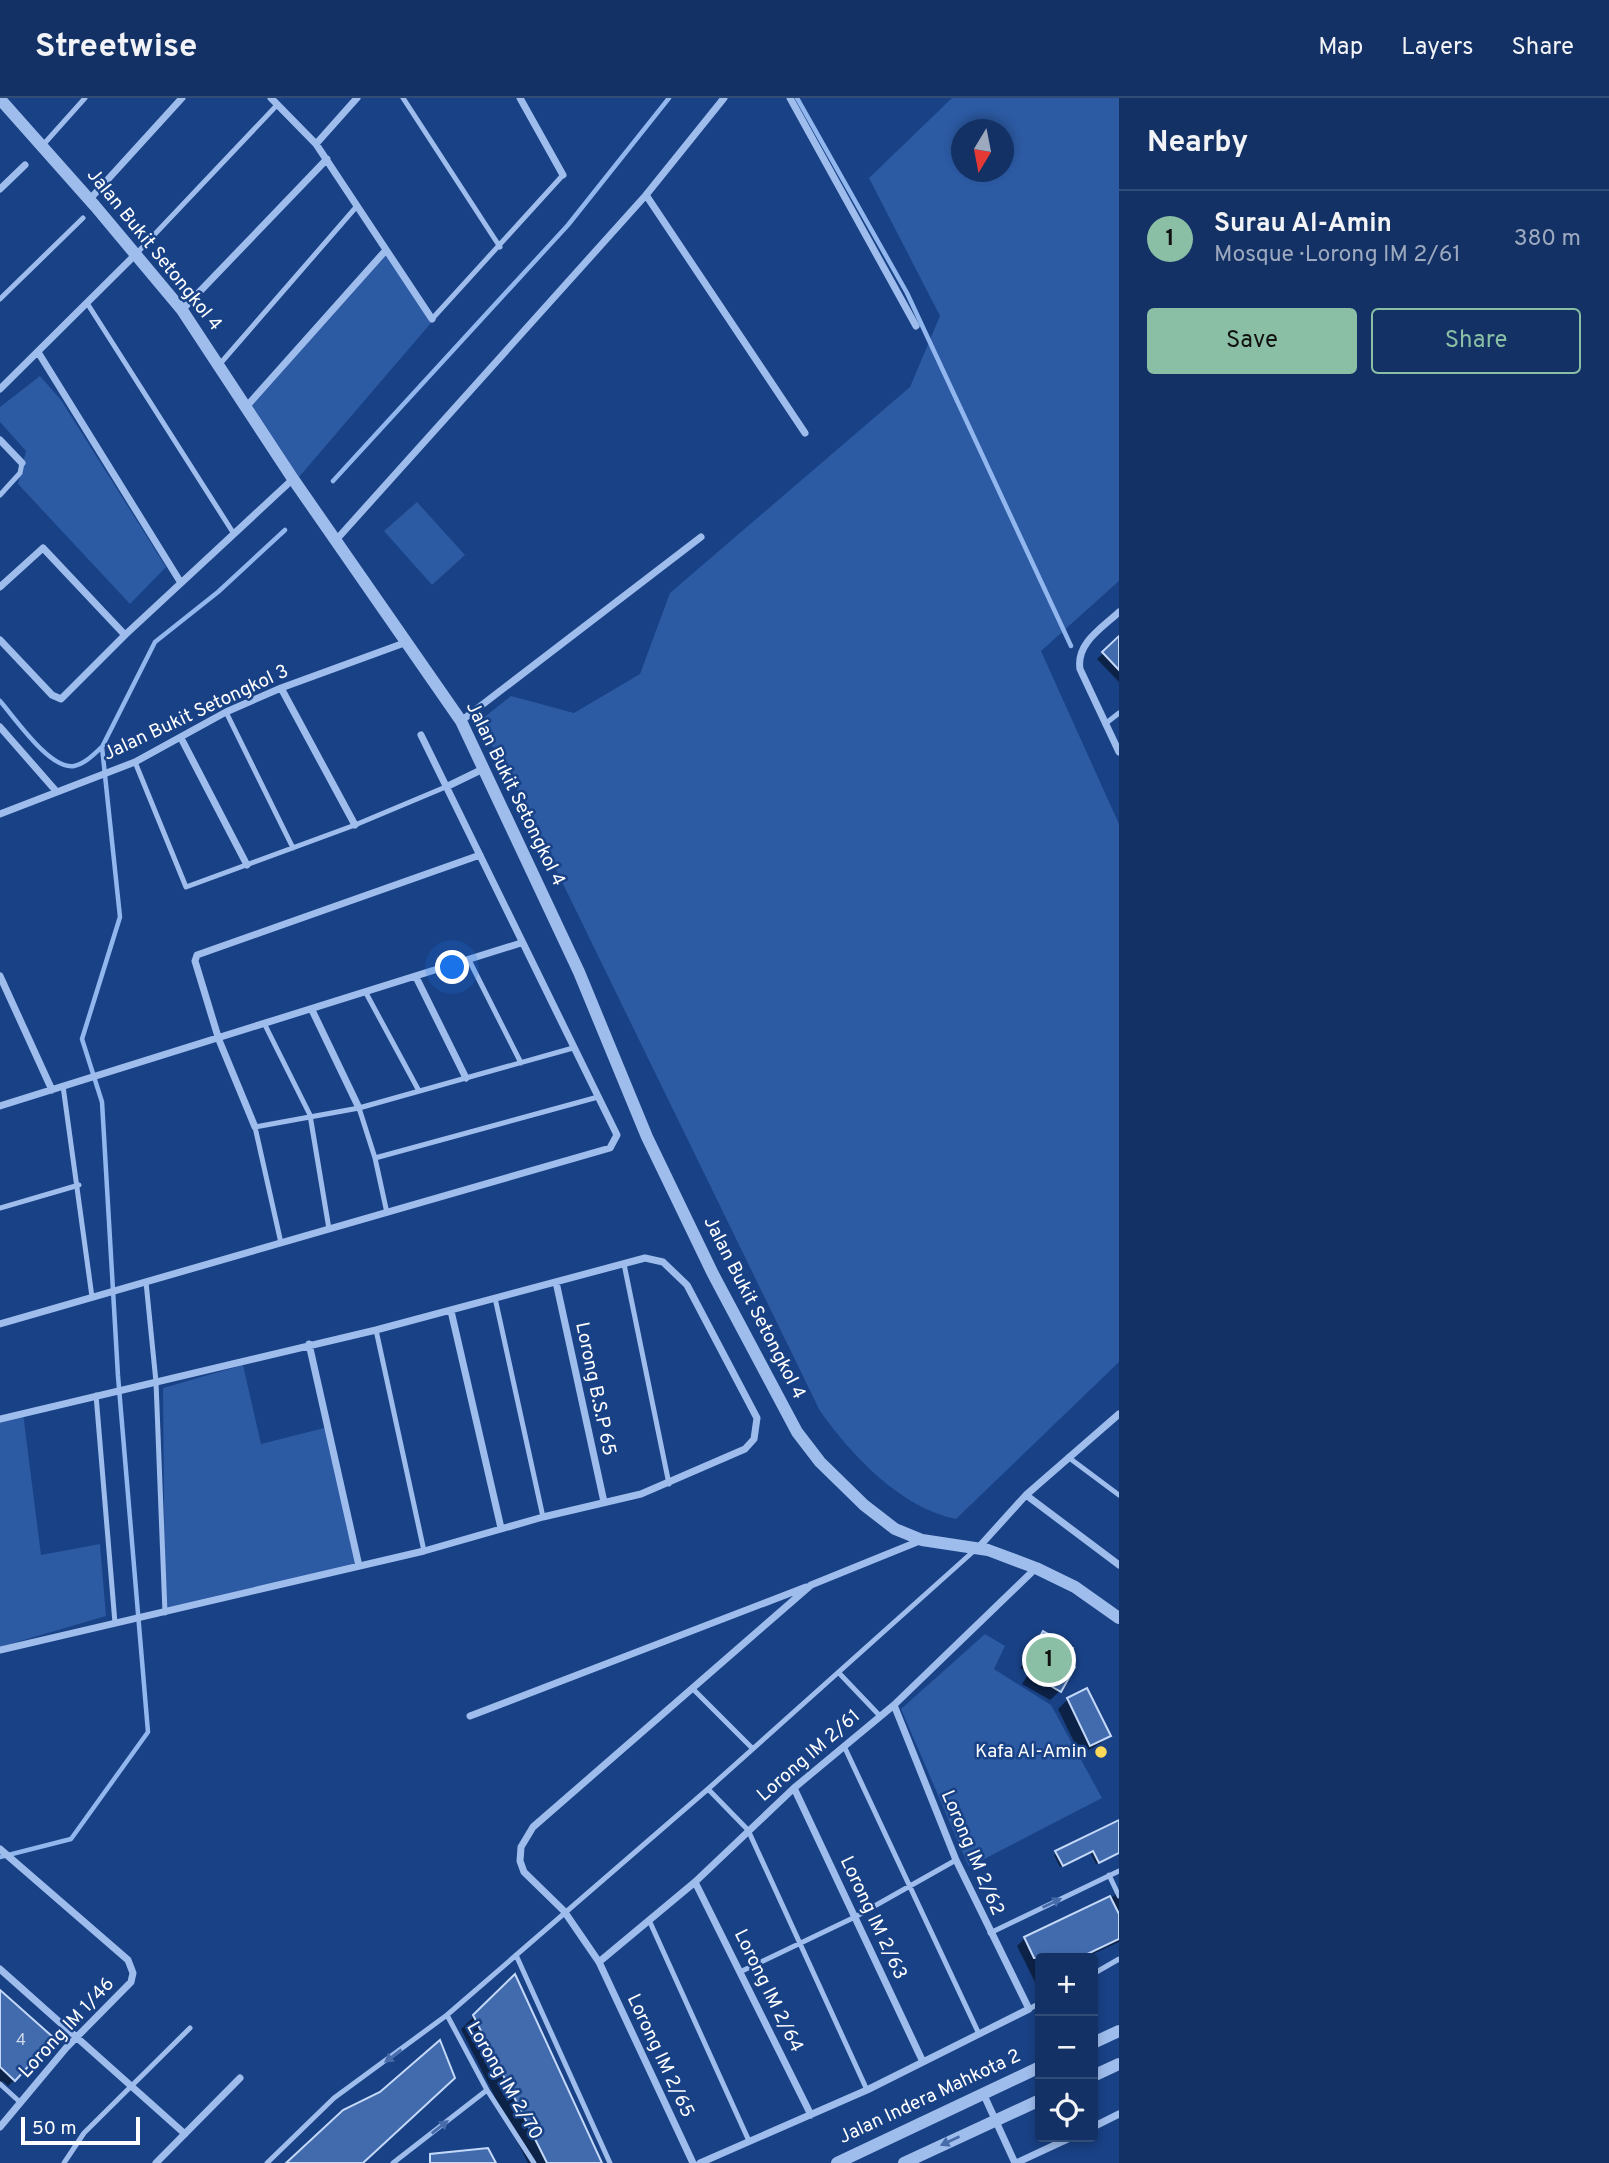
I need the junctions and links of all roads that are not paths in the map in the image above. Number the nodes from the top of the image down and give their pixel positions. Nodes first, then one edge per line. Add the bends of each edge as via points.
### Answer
1 (85, 98) edge
2 (182, 98) edge
3 (357, 98) edge
4 (404, 98) edge
5 (520, 98) edge
6 (724, 98) edge
7 (790, 98) edge
8 (0, 99) edge
9 (274, 101) edge
10 (316, 144) junction
11 (43, 145) junction
12 (327, 159) junction
13 (25, 165) dead end
14 (563, 175) joint
15 (0, 189) edge
16 (646, 195) junction
17 (90, 200) junction
18 (357, 206) junction
19 (83, 218) dead end
20 (500, 247) junction
21 (386, 250) junction
22 (136, 254) junction
23 (0, 299) edge
24 (87, 303) junction
25 (182, 310) junction
26 (432, 319) joint
27 (916, 326) dead end
28 (38, 352) junction
29 (219, 365) junction
30 (0, 389) edge
31 (245, 407) junction
32 (805, 433) dead end
33 (0, 440) edge
34 (22, 463) joint
35 (293, 479) junction
36 (0, 495) edge
37 (234, 534) junction
38 (701, 537) dead end
39 (337, 539) junction
40 (181, 583) junction
41 (0, 587) edge
42 (1119, 612) edge
43 (125, 635) junction
44 (0, 640) edge
45 (407, 642) junction
46 (281, 688) junction
47 (226, 712) junction
48 (1119, 713) edge
49 (461, 721) junction
50 (1105, 724) junction
51 (0, 727) edge
52 (421, 734) dead end
53 (181, 738) junction
54 (1119, 752) edge
55 (135, 762) junction
56 (485, 768) junction
57 (448, 786) junction
58 (57, 790) junction
59 (0, 814) edge
60 (355, 825) junction
61 (293, 848) junction
62 (480, 855) junction
63 (247, 865) junction
64 (521, 943) junction
65 (469, 960) junction
66 (0, 976) edge
67 (416, 976) junction
68 (366, 993) junction
69 (312, 1010) junction
70 (265, 1025) junction
71 (219, 1040) junction
72 (573, 1048) junction
73 (521, 1063) junction
74 (466, 1078) junction
75 (64, 1086) junction
76 (52, 1090) junction
77 (419, 1091) junction
78 (598, 1097) junction
79 (0, 1106) edge
80 (359, 1108) junction
81 (310, 1115) junction
82 (255, 1127) junction
83 (375, 1158) junction
84 (79, 1185) junction
85 (0, 1208) edge
86 (387, 1213) junction
87 (329, 1229) junction
88 (281, 1243) junction
89 (624, 1264) junction
90 (556, 1282) junction
91 (142, 1283) junction
92 (94, 1297) junction
93 (495, 1298) junction
94 (450, 1311) junction
95 (0, 1324) edge
96 (376, 1330) junction
97 (309, 1344) junction
98 (156, 1382) junction
99 (96, 1395) junction
100 (1119, 1414) edge
101 (0, 1419) edge
102 (1067, 1457) junction
103 (669, 1484) junction
104 (1119, 1494) edge
105 (1026, 1495) junction
106 (604, 1502) junction
107 (543, 1517) junction
108 (502, 1528) junction
109 (922, 1540) junction
110 (977, 1548) junction
111 (424, 1551) junction
112 (1119, 1565) edge
113 (359, 1566) junction
114 (1036, 1568) junction
115 (811, 1586) junction
116 (165, 1613) junction
117 (1119, 1618) edge
118 (115, 1623) junction
119 (0, 1650) edge
120 (839, 1672) junction
121 (692, 1688) junction
122 (894, 1705) junction
123 (470, 1716) dead end
124 (880, 1716) junction
125 (844, 1746) junction
126 (752, 1748) junction
127 (794, 1788) junction
128 (708, 1789) junction
129 (748, 1830) junction
130 (0, 1849) edge
131 (956, 1860) junction
132 (1119, 1871) edge
133 (1109, 1875) junction
134 (695, 1882) junction
135 (909, 1888) junction
136 (1119, 1896) edge
137 (564, 1911) junction
138 (855, 1917) junction
139 (649, 1920) junction
140 (990, 1933) junction
141 (801, 1944) junction
142 (516, 1955) junction
143 (1119, 1959) edge
144 (599, 1962) junction
145 (0, 1969) edge
146 (741, 1971) junction
147 (1098, 1971) edge
148 (1035, 2006) edge
149 (1029, 2009) junction
150 (447, 2015) junction
151 (190, 2028) dead end
152 (1119, 2031) edge
153 (979, 2034) junction
154 (77, 2037) junction
155 (1098, 2041) edge
156 (923, 2062) junction
157 (1119, 2064) edge
158 (1035, 2069) edge
159 (1098, 2074) edge
160 (240, 2078) dead end
161 (0, 2084) edge
162 (132, 2086) junction
163 (867, 2090) junction
164 (487, 2091) junction
165 (983, 2092) junction
166 (1035, 2102) edge
167 (21, 2103) junction
168 (1119, 2114) edge
169 (811, 2115) junction
170 (997, 2120) junction
171 (1098, 2124) edge
172 (0, 2127) edge
173 (185, 2134) junction
174 (749, 2141) junction
175 (1061, 2142) edge
176 (64, 2163) edge
177 (156, 2163) edge
178 (267, 2163) edge
179 (393, 2163) edge
180 (534, 2163) edge
181 (610, 2163) edge
182 (693, 2163) edge
183 (700, 2163) edge
184 (837, 2163) edge
185 (904, 2163) edge
186 (1016, 2163) edge

1 - 11 lane
2 - 17 street
3 - 10 street
4 - 20 lane
5 - 14 street
6 - 16 street
7 - 27 street
8 - 11 street, Jalan Bukit Setongkol 4
9 - 10 street
9 - 22 lane
10 - 12 street
11 - 17 street, Jalan Bukit Setongkol 4
12 - 18 street
12 - 25 street
13 - 15 street
14 - 20 lane
16 - 32 street
16 - 39 street
17 - 22 street, Jalan Bukit Setongkol 4
18 - 21 street
18 - 29 lane
19 - 23 lane
20 - 26 lane
21 - 26 street
21 - 31 street
22 - 24 street
22 - 25 street, Jalan Bukit Setongkol 4
24 - 28 street
24 - 37 lane
25 - 29 street, Jalan Bukit Setongkol 4
28 - 30 street
28 - 40 street
29 - 31 street, Jalan Bukit Setongkol 4
31 - 35 street, Jalan Bukit Setongkol 4
33 - 34 street
34 - 36 lane via 20,473
35 - 37 street
35 - 39 street, Jalan Bukit Setongkol 4
37 - 40 street
38 - 49 street
39 - 45 street, Jalan Bukit Setongkol 4
40 - 43 street
41 - 43 street via 43,548
42 - 50 street via 1082,647 1079,658
43 - 44 street via 61,699
45 - 46 street, Jalan Bukit Setongkol 3
45 - 49 street, Jalan Bukit Setongkol 4
46 - 47 street, Jalan Bukit Setongkol 3
46 - 60 street
47 - 53 street, Jalan Bukit Setongkol 3
47 - 61 lane
48 - 50 lane
49 - 56 street, Jalan Bukit Setongkol 4
50 - 54 street
51 - 58 street
52 - 57 street
53 - 55 street, Jalan Bukit Setongkol 3
53 - 63 street
55 - 58 street, Jalan Bukit Setongkol 3
55 - 63 lane via 183,884 189,886
56 - 57 street
56 - 109 street, Jalan Bukit Setongkol 4 via 579,972 647,1137 777,1398 797,1432 850,1492 895,1528
57 - 60 lane
57 - 62 street
58 - 59 street, Jalan Bukit Setongkol 3
60 - 61 lane
61 - 63 lane
62 - 64 street
62 - 71 street via 197,956
64 - 65 street
64 - 72 street
65 - 67 street
65 - 73 lane
66 - 76 street
67 - 68 street
67 - 74 street
68 - 69 street
68 - 77 lane
69 - 70 street
69 - 80 street
70 - 71 street
70 - 81 lane
71 - 75 street
71 - 82 street
72 - 73 lane
72 - 78 street
73 - 74 lane
74 - 77 lane
75 - 76 street
75 - 84 lane
76 - 79 street
77 - 80 lane
78 - 83 lane
78 - 86 street via 617,1135 610,1148
80 - 81 lane
80 - 83 lane
81 - 82 lane
81 - 87 lane
82 - 88 lane
83 - 86 lane
84 - 85 lane
84 - 92 lane
86 - 87 street
87 - 88 street
88 - 91 street
89 - 90 street
89 - 103 lane
89 - 103 street via 645,1258 663,1262 687,1285 757,1418 754,1439 746,1449
90 - 93 street
90 - 106 street, Lorong B.S.P 65
91 - 92 street
91 - 98 lane
92 - 95 street
93 - 94 street
93 - 107 lane
94 - 96 street
94 - 108 street
96 - 97 street
96 - 111 lane
97 - 98 street
97 - 113 street
98 - 99 street
98 - 116 lane
99 - 101 street
99 - 118 lane
100 - 102 street
102 - 104 lane
102 - 105 street
103 - 106 street
105 - 110 street
105 - 112 street
106 - 107 street
107 - 108 street
108 - 111 street
109 - 110 street, Jalan Bukit Setongkol 4
109 - 115 street
110 - 114 street, Jalan Bukit Setongkol 4
110 - 120 lane
111 - 113 street
113 - 116 street
114 - 117 street, Jalan Bukit Setongkol 4 via 1075,1587
114 - 122 street, Lorong IM 2/61
115 - 121 street, Lorong IM 2/65
115 - 123 street
116 - 118 street
118 - 119 street
120 - 124 lane
120 - 126 lane
121 - 126 lane
121 - 137 street, Lorong IM 2/65 via 533,1826 521,1847 524,1872
122 - 124 street, Lorong IM 2/61
122 - 131 street, Lorong IM 2/62
124 - 125 street, Lorong IM 2/61
125 - 127 street, Lorong IM 2/61
125 - 135 lane
126 - 128 lane
127 - 129 street, Lorong IM 2/61
127 - 138 street, Lorong IM 2/63
128 - 129 lane
128 - 137 lane
129 - 134 street, Lorong IM 2/61
129 - 141 lane
130 - 154 street, Lorong IM 1/46 via 128,1960 131,1982
131 - 135 lane
131 - 140 street, Lorong IM 2/62
132 - 133 lane
133 - 136 lane
140 -> 133 lane
134 - 139 street, Lorong IM 2/61
134 - 146 street, Lorong IM 2/64
135 - 138 lane
135 - 153 lane
137 - 142 lane
137 - 144 street, Lorong IM 2/65
138 - 141 lane
138 - 156 street, Lorong IM 2/63
139 - 144 street, Lorong IM 2/61
139 - 174 lane
140 - 149 street, Lorong IM 2/62
141 - 146 lane
141 - 163 lane
142 - 150 lane
142 - 181 lane
143 - 147 lane
144 - 182 street, Lorong IM 2/65
145 - 154 street
146 - 169 street, Lorong IM 2/64
148 - 149 lane
149 - 153 street
150 - 164 lane, Lorong IM 2/70
150 -> 178 lane via 334,2098
151 - 162 lane
152 - 155 street
153 - 156 street
154 - 162 street
154 - 167 street, Lorong IM 1/46
156 - 163 street
157 - 159 street
158 - 165 street, Jalan Indera Mahkota 2
160 - 173 street
161 - 167 lane
162 - 173 street
162 - 176 lane via 84,2133
163 - 169 street
179 -> 164 lane
164 - 180 lane, Lorong IM 2/70
165 - 170 street
165 - 184 street, Jalan Indera Mahkota 2
166 - 170 street
167 - 172 street, Lorong IM 1/46
168 - 171 street
169 - 174 street
170 -> 185 street
170 - 186 street
173 - 177 street
174 - 183 street
175 - 186 street

